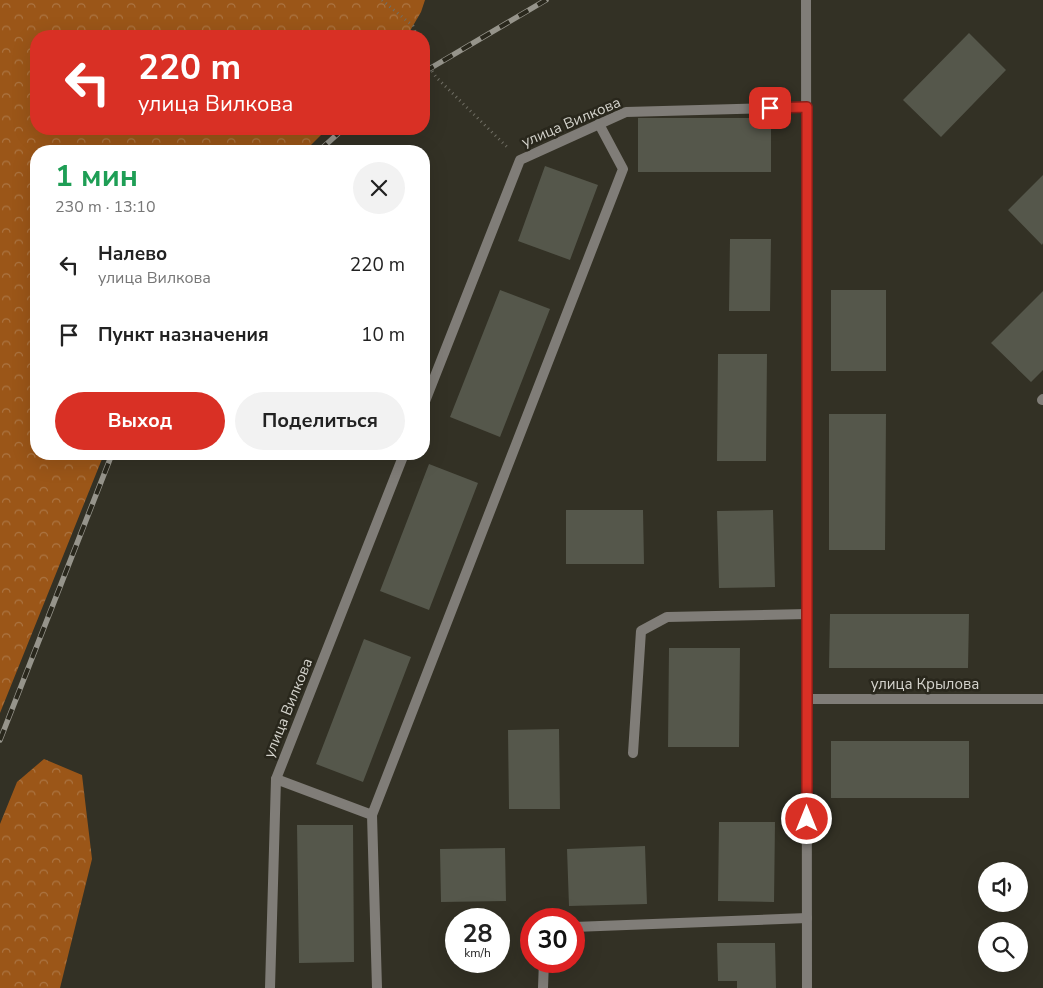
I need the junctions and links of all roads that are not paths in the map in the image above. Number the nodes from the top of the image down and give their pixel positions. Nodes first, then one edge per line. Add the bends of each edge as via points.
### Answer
1 (806, 0) edge
2 (807, 107) junction
3 (599, 124) junction
4 (430, 389) edge
5 (402, 460) edge
6 (807, 614) junction
7 (807, 699) junction
8 (1043, 699) edge
9 (633, 753) dead end
10 (276, 779) junction
11 (372, 815) junction
12 (807, 918) junction
13 (585, 927) edge
14 (544, 973) edge
15 (270, 988) edge
16 (377, 988) edge
17 (543, 988) edge
18 (808, 988) edge

1 - 2 street
2 - 3 street, улица Вилкова via 626,112
2 - 6 street
3 - 4 street, улица Вилкова via 520,160
3 - 11 street via 622,169
5 - 10 street, улица Вилкова
6 - 7 street
6 - 9 street via 668,617 641,631
7 - 8 street, улица Крылова
7 - 12 street
10 - 11 street
10 - 15 street, улица Вилкова
11 - 16 street
12 - 13 street
12 - 18 street
14 - 17 street

